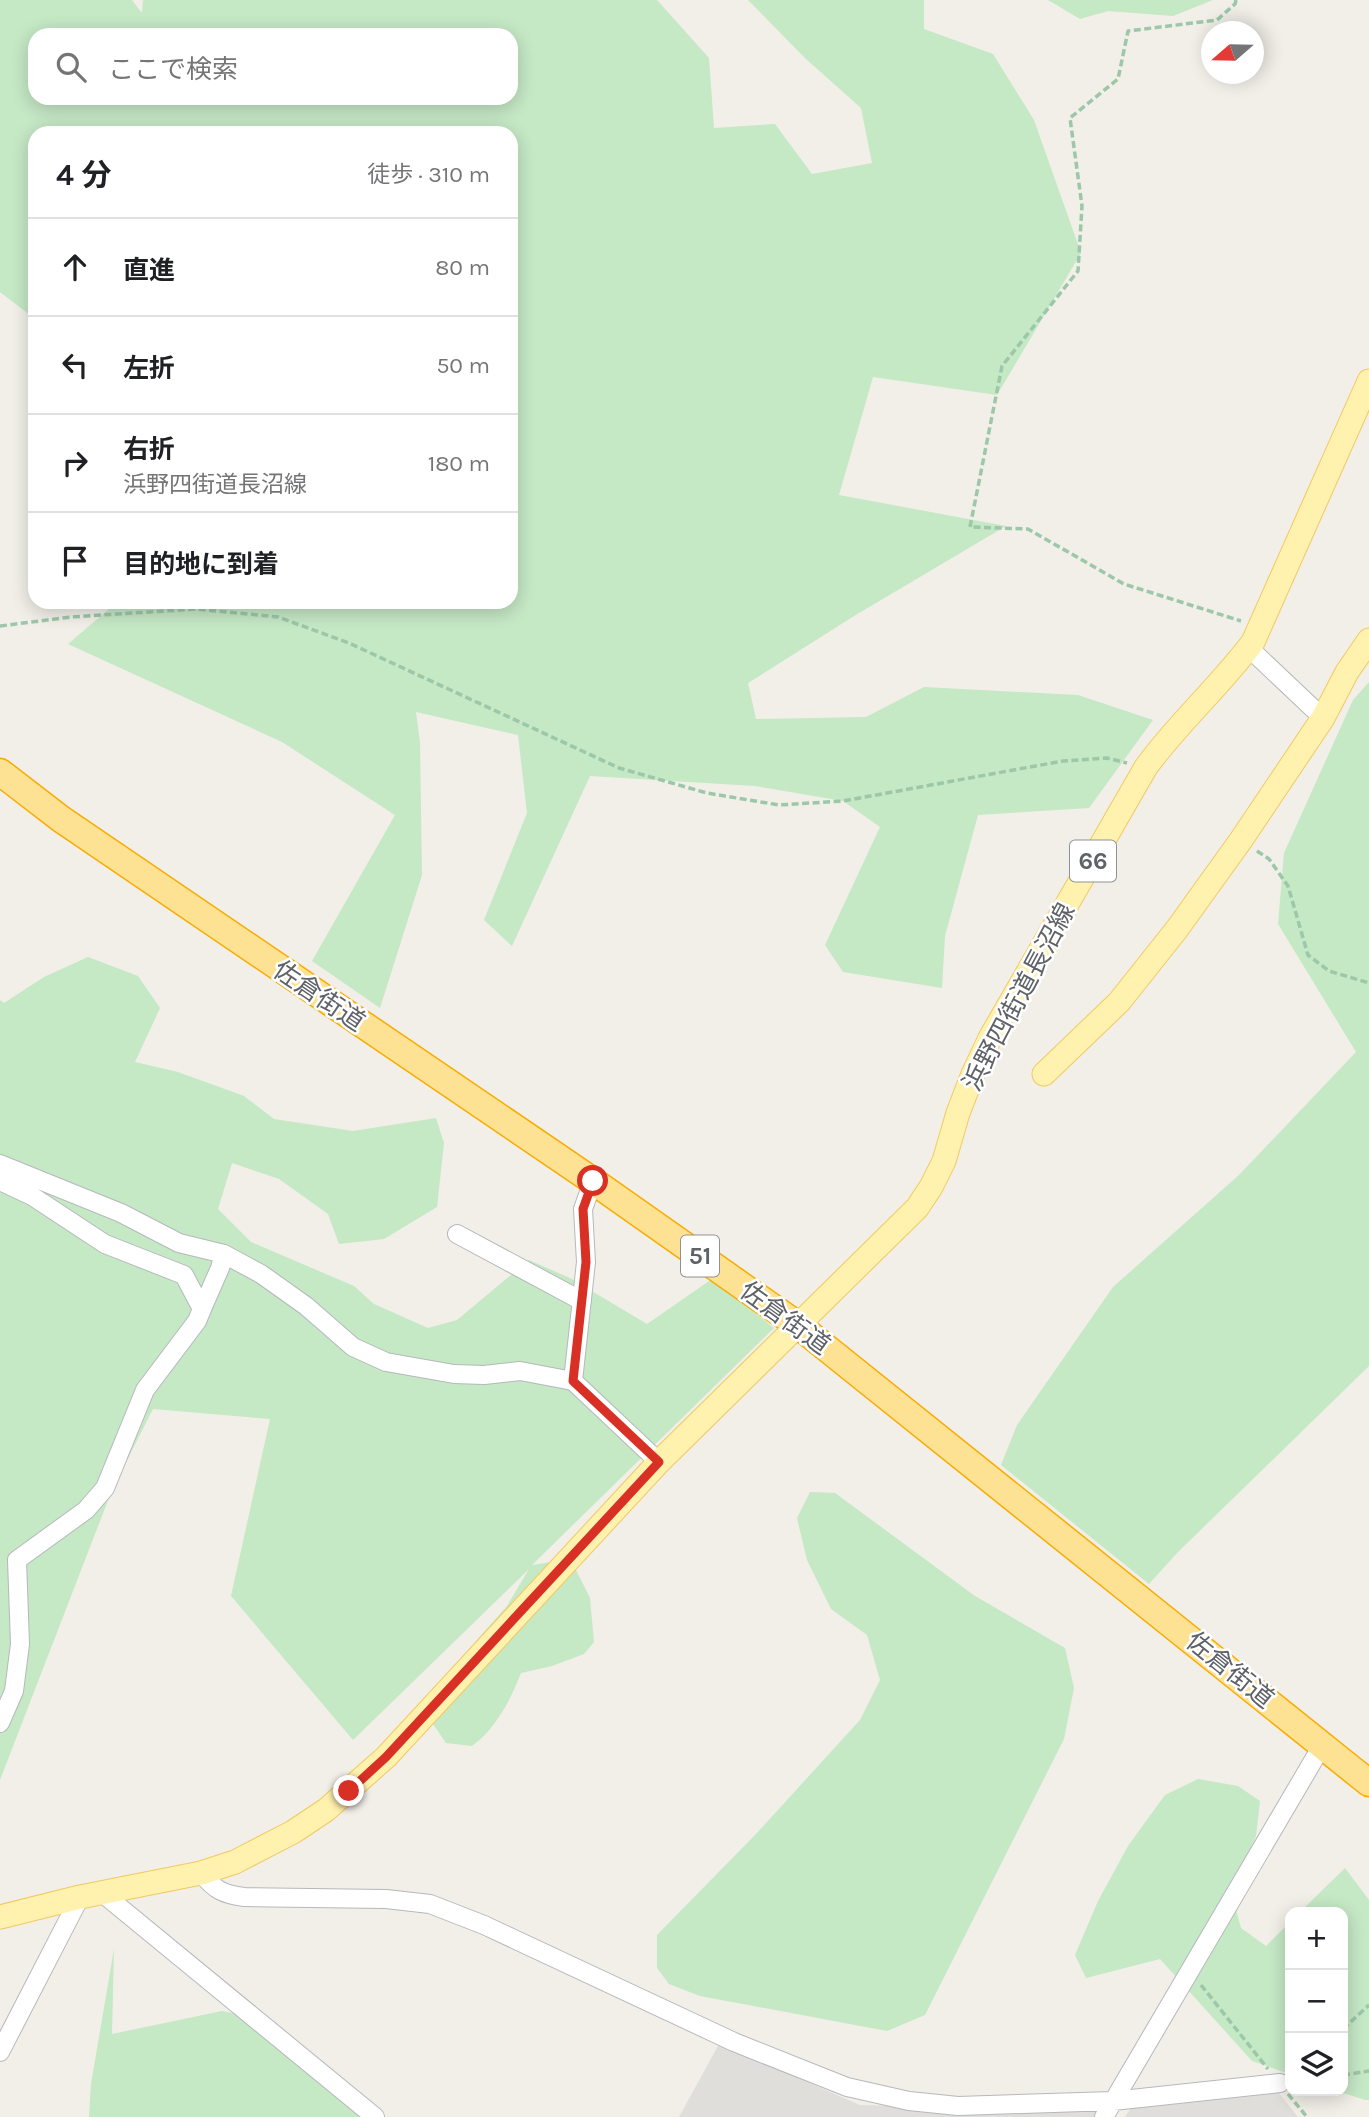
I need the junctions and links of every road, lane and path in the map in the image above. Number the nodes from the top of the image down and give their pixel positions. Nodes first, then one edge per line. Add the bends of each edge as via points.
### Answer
1 (1236, 0) edge
2 (1369, 381) edge
3 (0, 626) edge
4 (1260, 627) junction
5 (1369, 640) edge
6 (1249, 648) junction
7 (1323, 718) junction
8 (1146, 767) junction
9 (0, 772) edge
10 (1241, 840) junction
11 (1369, 983) edge
12 (1044, 1074) dead end
13 (0, 1164) edge
14 (0, 1181) edge
15 (593, 1181) junction
16 (457, 1234) dead end
17 (224, 1254) junction
18 (582, 1301) junction
19 (202, 1309) junction
20 (799, 1326) junction
21 (573, 1381) junction
22 (659, 1462) junction
23 (0, 1723) edge
24 (1323, 1744) junction
25 (1369, 1783) edge
26 (201, 1873) junction
27 (91, 1895) junction
28 (0, 1917) edge
29 (1190, 1971) junction
30 (1369, 2005) edge
31 (1348, 2024) edge
32 (0, 2052) edge
33 (1369, 2071) edge
34 (1348, 2074) edge
35 (1280, 2083) junction
36 (1113, 2101) junction
37 (374, 2117) edge
38 (1104, 2117) edge
39 (1307, 2117) edge

1 - 4 path via 1217,19 1128,31 1118,79 1070,118 1082,206 1077,271 1002,366 971,527 1028,529 1124,584
2 - 4 main road, 浜野四街道長沼線 / 66
3 - 8 path via 196,609 278,617 349,643 619,768 707,793 779,805 843,802 1063,761 1107,758
4 - 6 main road, 浜野四街道長沼線 / 66
5 - 7 main road
6 - 7 street
6 - 8 main road, 浜野四街道長沼線 / 66
7 - 10 main road
8 - 20 main road, 浜野四街道長沼線 / 66 via 990,1038 931,1187 917,1208
9 - 15 highway, 佐倉街道 / 51 via 83,834
10 - 11 path via 1269,859 1288,886 1308,955 1329,971
10 - 12 main road via 1119,1002
13 - 17 street via 121,1213 179,1243
14 - 19 street via 33,1196 105,1244 184,1275
15 - 18 street via 583,1209 586,1262
15 - 20 highway, 佐倉街道 / 51
16 - 18 street
17 - 19 street
17 - 21 street via 306,1306 353,1347 386,1362 454,1374 520,1371
18 - 21 street
19 - 23 street via 145,1390 105,1488 86,1510 17,1560 20,1644 14,1691
20 - 22 main road, 浜野四街道長沼線 / 66
20 - 24 highway, 佐倉街道 / 51
21 - 22 street
22 - 26 main road, 浜野四街道長沼線 / 66 via 386,1757 349,1791 285,1837
24 - 25 highway, 佐倉街道 / 51
24 - 29 street
26 - 27 main road, 浜野四街道長沼線 / 66
26 - 36 street via 225,1894 244,1897 430,1904 734,2042 847,2087 958,2106
27 - 28 main road, 浜野四街道長沼線 / 66
27 - 32 street
27 - 37 street
29 - 35 path
29 - 36 street
30 - 31 path
33 - 34 path
35 - 36 street
35 - 39 path
36 - 38 street

